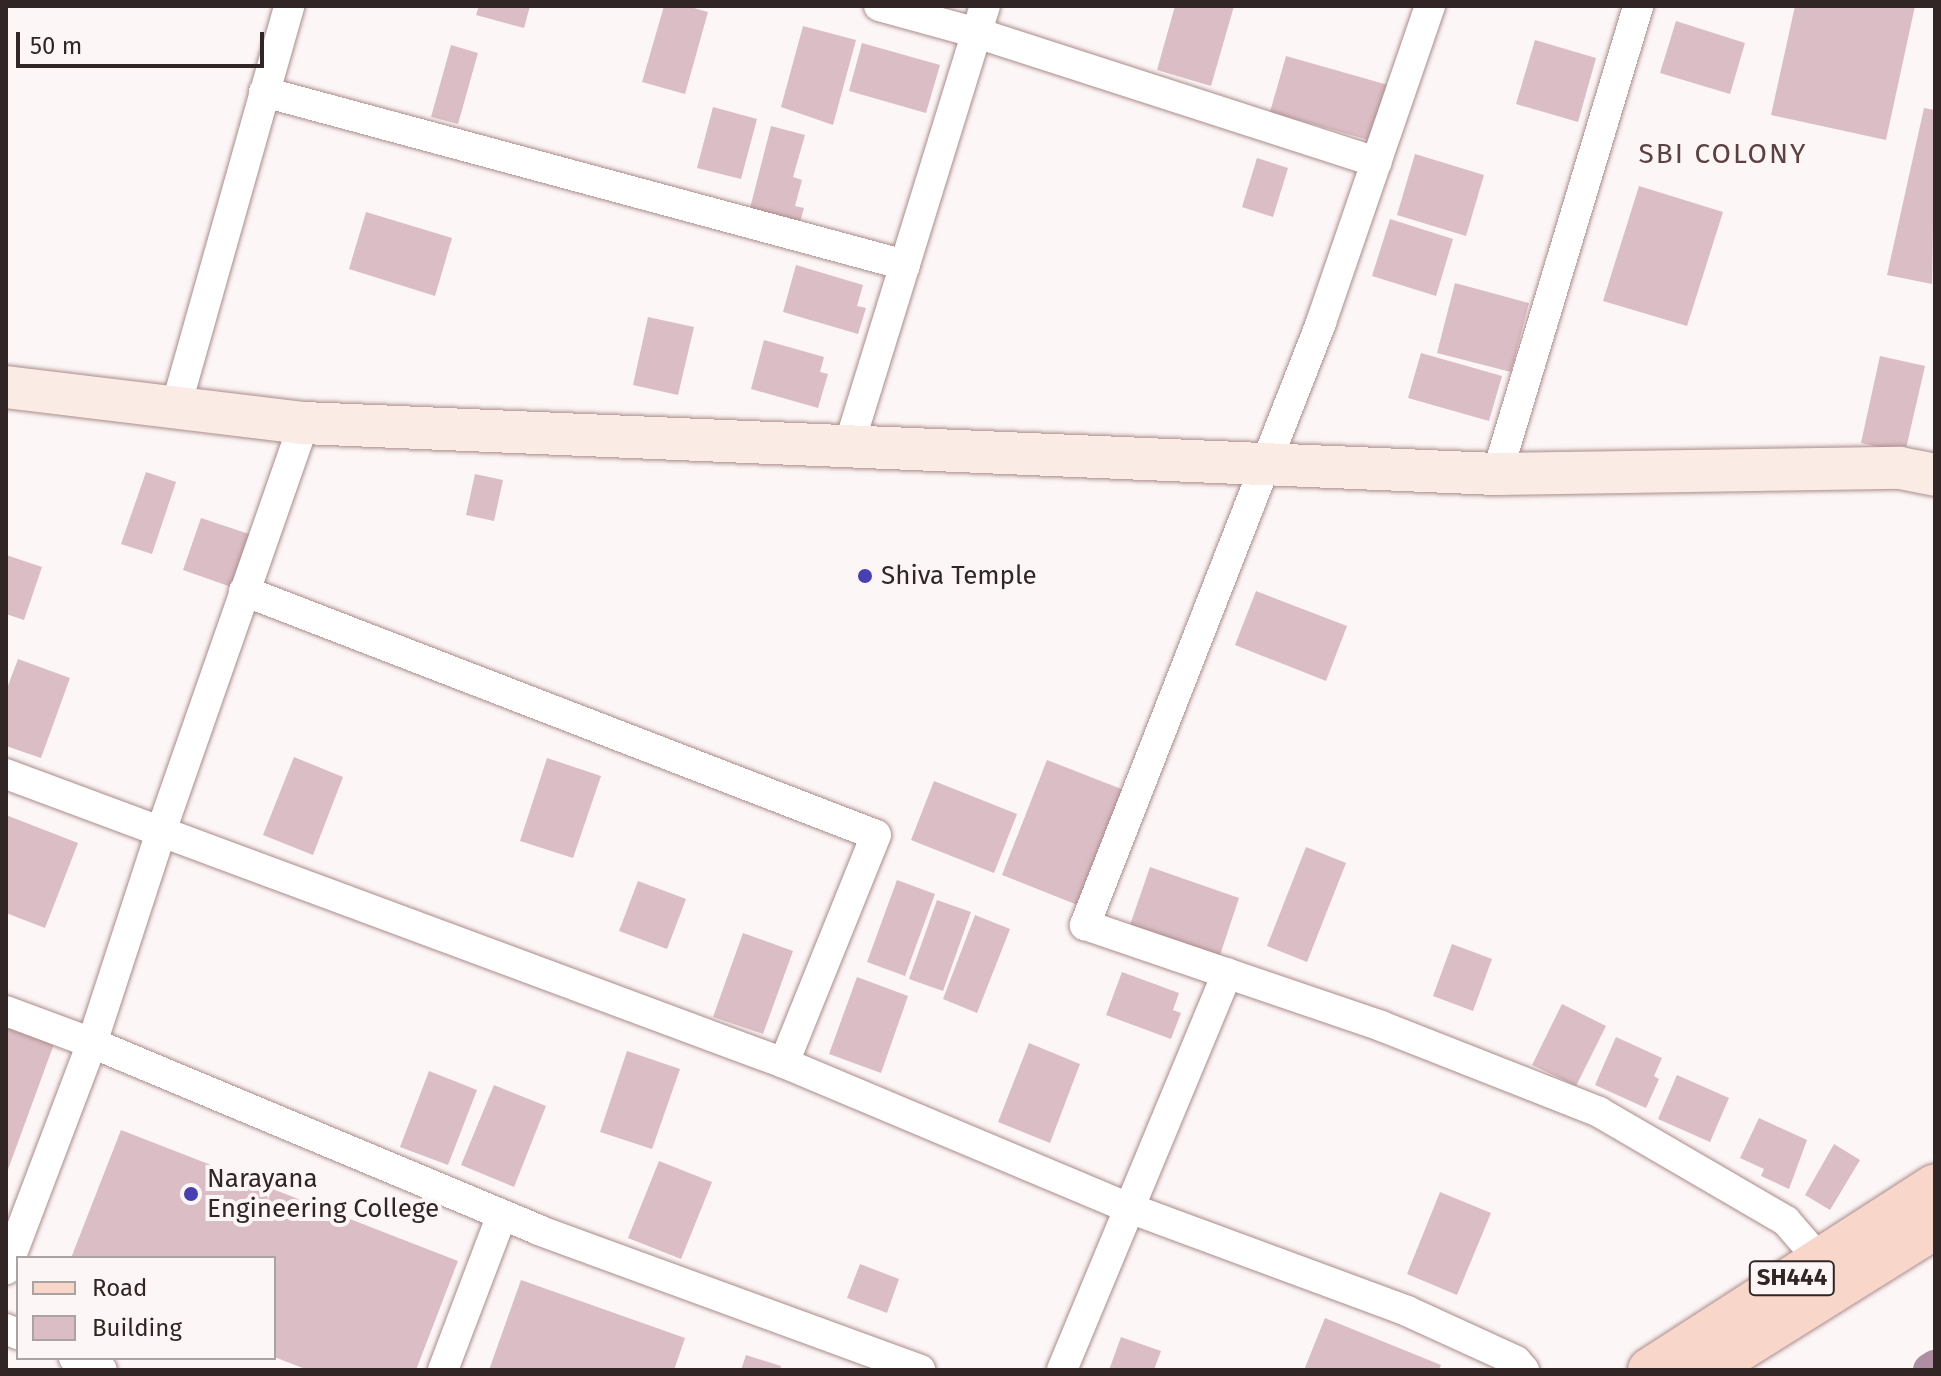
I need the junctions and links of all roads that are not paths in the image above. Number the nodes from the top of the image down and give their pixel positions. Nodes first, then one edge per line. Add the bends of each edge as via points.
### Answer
1 (289, 6) edge
2 (879, 6) edge
3 (1430, 6) edge
4 (1638, 6) edge
5 (981, 20) edge
6 (264, 92) junction
7 (1377, 162) junction
8 (905, 265) junction
9 (6, 387) edge
10 (175, 410) junction
11 (304, 423) junction
12 (849, 445) junction
13 (1266, 464) junction
14 (1497, 474) junction
15 (1935, 475) edge
16 (244, 591) junction
17 (6, 774) edge
18 (161, 832) junction
19 (1227, 973) junction
20 (6, 1011) edge
21 (92, 1043) junction
22 (784, 1063) junction
23 (1935, 1186) edge
24 (1129, 1208) junction
25 (502, 1215) junction
26 (1935, 1227) edge
27 (6, 1269) edge
28 (1831, 1273) junction
29 (79, 1360) edge
30 (102, 1370) edge
31 (443, 1370) edge
32 (920, 1370) edge
33 (1062, 1370) edge
34 (1524, 1370) edge
35 (1650, 1370) edge
36 (1706, 1370) edge

1 - 6 street
2 - 5 street
3 - 7 street
4 - 14 street
5 - 7 street
5 - 8 street
6 - 8 street
6 - 10 street
7 - 13 street
8 - 12 street
9 - 10 street
10 - 11 street
11 - 12 street
11 - 16 street
12 - 13 street
13 - 14 street
13 - 19 street via 1085,925
14 - 15 street via 1900,468
16 - 18 street
16 - 22 street via 876,835
17 - 18 street
18 - 21 street
18 - 22 street
19 - 24 street
19 - 28 street via 1381,1026 1599,1112 1786,1221
20 - 21 street
21 - 25 street
21 - 27 street
22 - 24 street
23 - 28 main road, SH444
24 - 33 street
24 - 34 street via 1407,1311 1516,1361
25 - 31 street
25 - 32 street
26 - 28 main road, SH444
28 - 35 main road, SH444
28 - 36 main road, SH444
29 - 30 street

